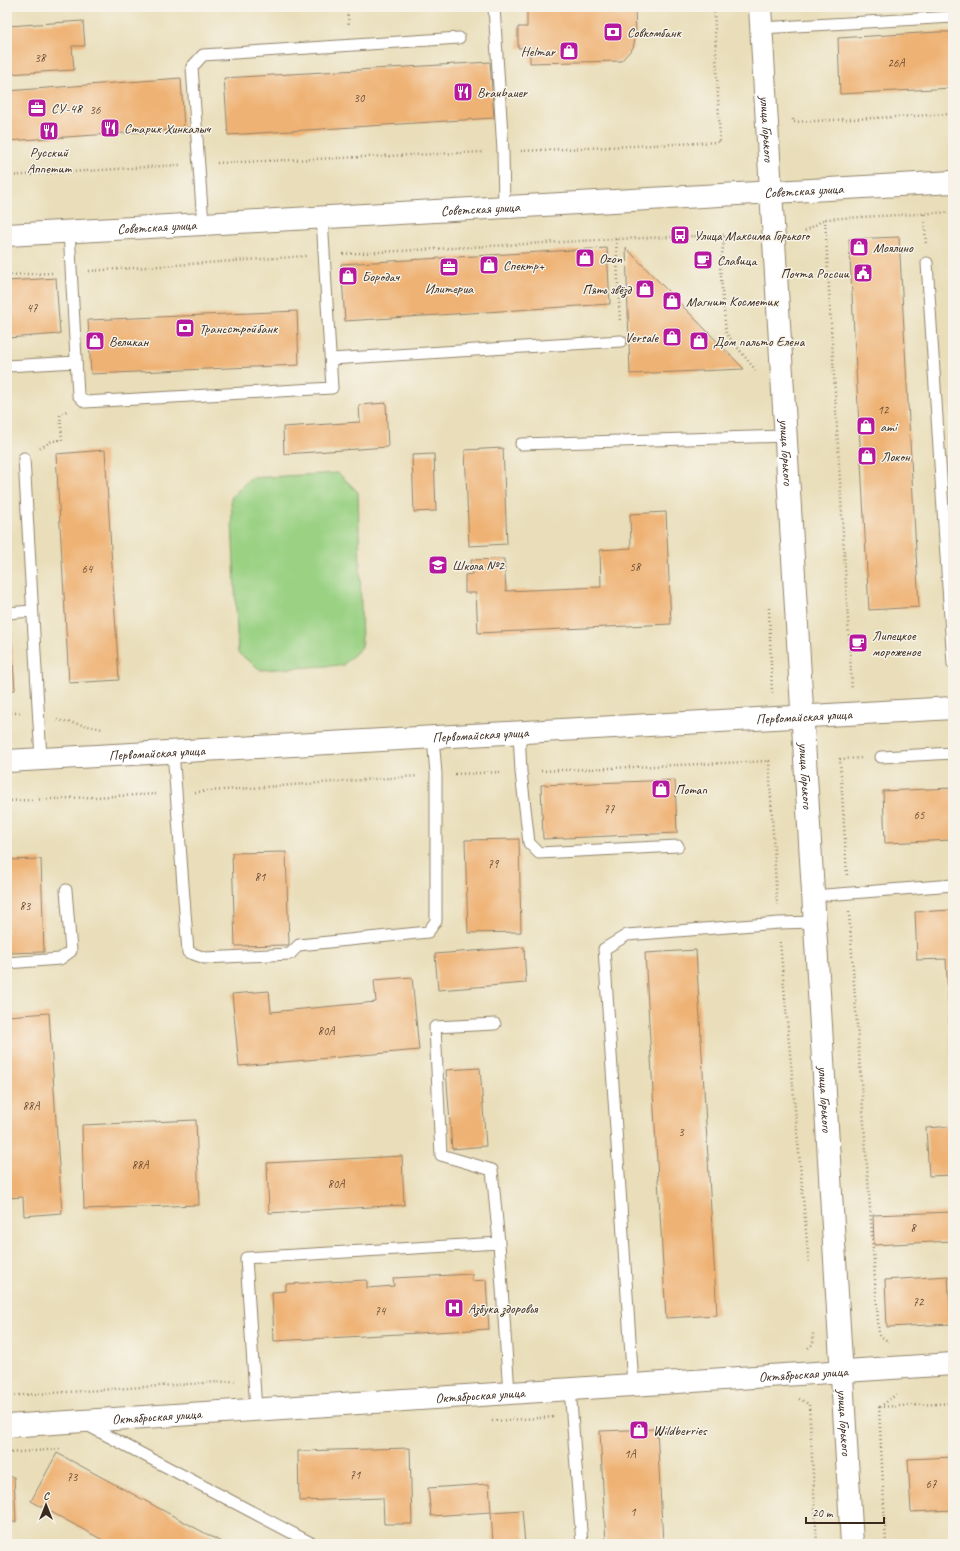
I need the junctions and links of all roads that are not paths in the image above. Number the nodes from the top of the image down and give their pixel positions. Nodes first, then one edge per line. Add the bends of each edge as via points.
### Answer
1 (494, 7) edge
2 (760, 17) edge
3 (953, 17) edge
4 (459, 38) dead end
5 (953, 182) edge
6 (771, 193) junction
7 (504, 208) junction
8 (322, 218) junction
9 (203, 224) junction
10 (69, 231) junction
11 (7, 235) edge
12 (927, 263) dead end
13 (621, 340) road end
14 (330, 359) junction
15 (76, 362) junction
16 (7, 366) edge
17 (786, 436) junction
18 (520, 444) dead end
19 (24, 458) road end
20 (32, 611) junction
21 (7, 613) edge
22 (953, 664) edge
23 (953, 708) edge
24 (802, 716) junction
25 (519, 732) junction
26 (434, 737) junction
27 (173, 751) junction
28 (953, 753) edge
29 (881, 757) road end
30 (41, 759) junction
31 (7, 761) edge
32 (678, 846) dead end
33 (953, 885) edge
34 (66, 890) dead end
35 (813, 896) junction
36 (814, 922) junction
37 (7, 963) edge
38 (495, 1024) dead end
39 (499, 1243) junction
40 (953, 1364) edge
41 (842, 1371) junction
42 (633, 1385) junction
43 (570, 1389) junction
44 (509, 1393) junction
45 (256, 1410) junction
46 (79, 1421) junction
47 (7, 1426) edge
48 (313, 1544) edge
49 (582, 1544) edge
50 (852, 1544) edge

1 - 7 lane
2 - 3 lane
2 - 6 street, улица Горького
4 - 9 lane via 203,55 192,67
5 - 6 street, Советская улица
6 - 7 street, Советская улица
6 - 17 street, улица Горького
7 - 8 street, Советская улица
8 - 9 street, Советская улица
8 - 14 lane
9 - 10 street, Советская улица
10 - 11 street, Советская улица
10 - 15 lane
12 - 22 lane
13 - 14 lane
14 - 15 lane via 332,388 85,402 78,395
15 - 16 lane
17 - 18 lane
17 - 24 street, улица Горького
19 - 20 lane
20 - 21 lane
20 - 30 lane
23 - 24 street, Первомайская улица
24 - 25 street, Первомайская улица
24 - 35 street, улица Горького
25 - 26 street, Первомайская улица
25 - 32 lane via 520,772 529,843 539,853
26 - 27 street, Первомайская улица
26 - 27 lane via 436,921 428,932 299,945 290,954 205,958 188,952
27 - 30 street, Первомайская улица
28 - 29 lane
30 - 31 street, Первомайская улица
33 - 35 lane
34 - 37 lane via 71,951 60,959
35 - 36 street, улица Горького
36 - 41 street, улица Горького
36 - 42 lane via 627,935 604,949
38 - 39 lane via 434,1027 441,1154 492,1170
39 - 44 lane
39 - 45 lane via 246,1258
40 - 41 street, Октябрьская улица
41 - 42 street, Октябрьская улица
41 - 50 street, улица Горького
42 - 43 street, Октябрьская улица
43 - 44 street, Октябрьская улица
43 - 49 lane
44 - 45 street, Октябрьская улица
45 - 46 street, Октябрьская улица
46 - 47 street, Октябрьская улица
46 - 48 lane

